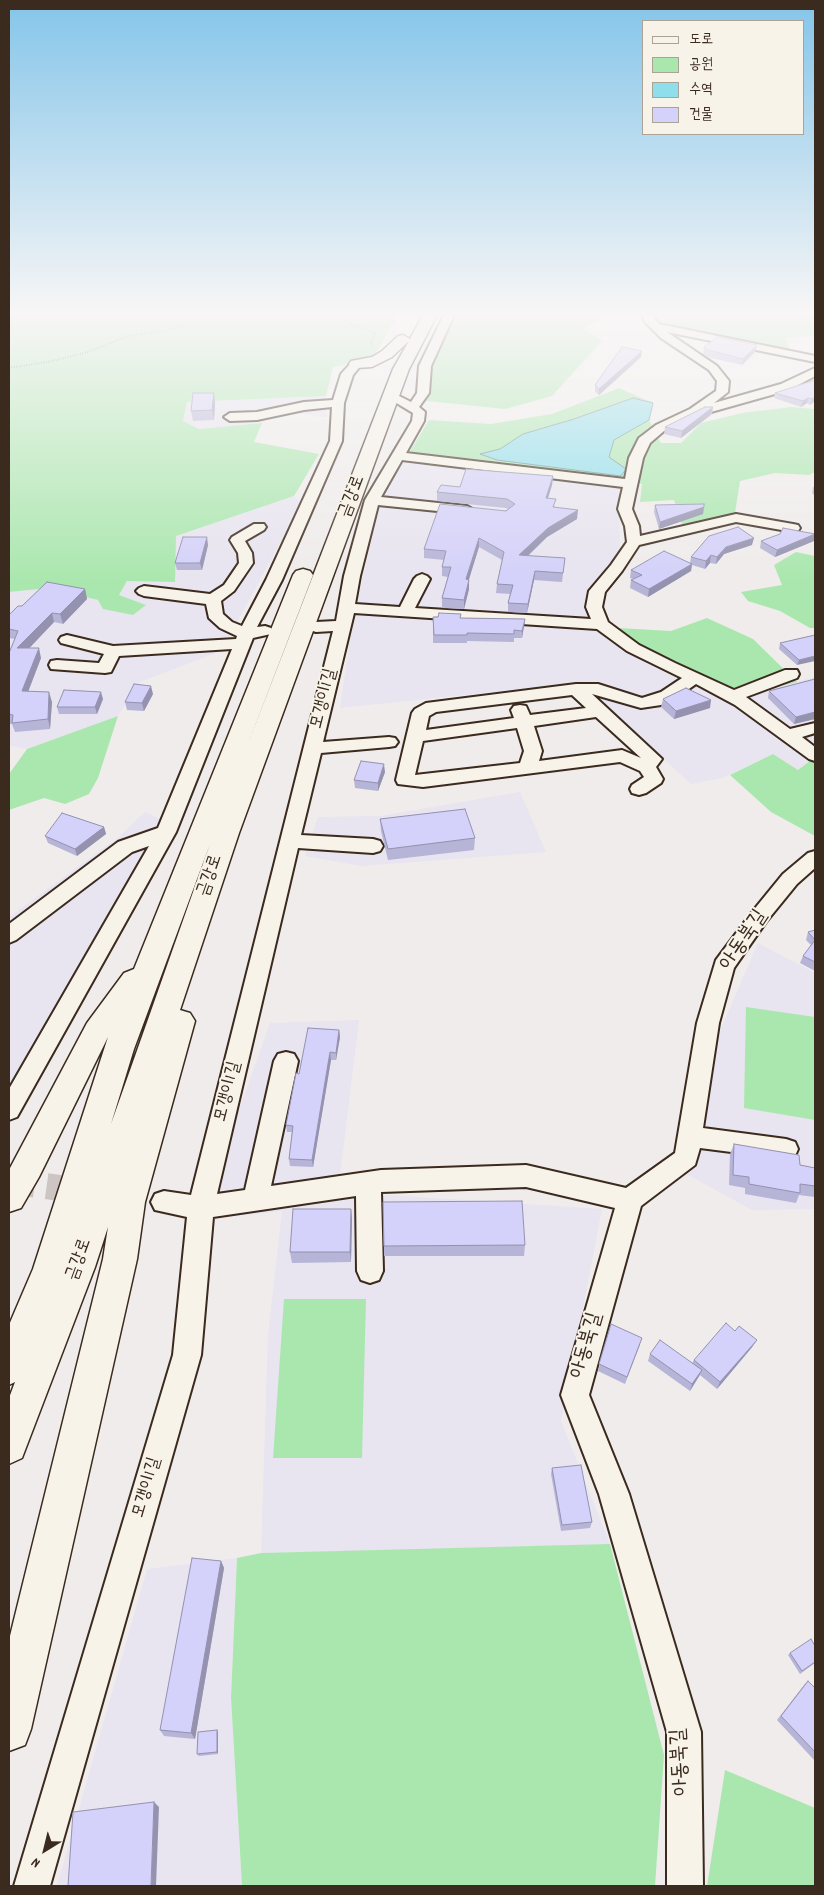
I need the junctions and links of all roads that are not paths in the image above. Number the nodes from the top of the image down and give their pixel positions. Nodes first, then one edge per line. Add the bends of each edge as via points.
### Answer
1 (333, 403) edge
2 (338, 403) edge
3 (373, 403) edge
4 (382, 403) edge
5 (405, 403) edge
6 (416, 403) edge
7 (706, 403) edge
8 (725, 403) edge
9 (412, 409) junction
10 (694, 412) junction
11 (230, 417) dead end
12 (380, 423) junction
13 (398, 456) junction
14 (630, 484) junction
15 (372, 500) junction
16 (477, 511) edge
17 (259, 526) dead end
18 (793, 528) edge
19 (634, 542) junction
20 (422, 579) dead end
21 (144, 591) dead end
22 (213, 599) junction
23 (405, 612) junction
24 (345, 617) junction
25 (601, 624) junction
26 (316, 627) dead end
27 (265, 632) dead end
28 (244, 639) junction
29 (66, 640) dead end
30 (113, 651) junction
31 (57, 664) dead end
32 (791, 674) dead end
33 (695, 677) junction
34 (576, 689) junction
35 (732, 696) junction
36 (515, 698) junction
37 (600, 711) junction
38 (525, 722) junction
39 (815, 728) edge
40 (787, 735) junction
41 (415, 737) junction
42 (389, 742) dead end
43 (313, 748) junction
44 (814, 754) edge
45 (528, 767) junction
46 (646, 767) junction
47 (639, 789) dead end
48 (166, 832) junction
49 (226, 833) junction
50 (290, 841) junction
51 (373, 846) dead end
52 (815, 858) edge
53 (9, 936) edge
54 (154, 953) junction
55 (286, 1061) dead end
56 (9, 1110) edge
57 (690, 1136) junction
58 (786, 1148) dead end
59 (368, 1183) junction
60 (9, 1198) edge
61 (256, 1200) junction
62 (630, 1200) junction
63 (164, 1202) dead end
64 (201, 1208) junction
65 (370, 1271) dead end
66 (9, 1367) edge
67 (9, 1445) edge
68 (9, 1729) edge
69 (32, 1886) edge
70 (685, 1886) edge

1 - 11 street via 257,416
2 - 28 street via 336,442
3 - 54 highway, 금강로
4 - 12 highway, 금강로
5 - 9 street
6 - 9 street
7 - 10 street
8 - 10 street
9 - 12 street via 395,413
9 - 13 street, 모갱이1길 via 419,412 418,421
10 - 14 street via 660,428 644,441
12 - 49 highway, 금강로
13 - 14 street
13 - 15 street, 모갱이1길
14 - 19 street via 625,509
15 - 16 street
15 - 24 street, 모갱이1길
17 - 22 street via 237,540 245,553 246,563 228,588
18 - 19 street via 736,518
19 - 25 street via 597,591 594,607
20 - 23 street
21 - 22 street
22 - 28 street via 215,616
23 - 24 street
23 - 25 street
24 - 26 street
24 - 43 street, 모갱이1길
25 - 33 street via 654,660
27 - 28 street
28 - 30 street
28 - 48 street
29 - 30 street
30 - 31 street via 105,668
32 - 35 street
33 - 34 street via 667,696 641,703 598,689
33 - 35 street
34 - 36 street
34 - 37 street
35 - 40 street
36 - 38 street
36 - 41 street via 432,707 421,713
37 - 38 street
37 - 46 street via 653,759
38 - 41 street
38 - 45 street via 533,751
39 - 40 street
40 - 44 street
41 - 45 street via 405,780 423,781
42 - 43 street
43 - 50 street, 모갱이1길
45 - 46 street via 622,756
46 - 47 street via 654,779
48 - 53 street via 125,847
48 - 56 street
49 - 67 highway, 금강로 via 78,1267
49 - 68 highway via 229,852 129,1202 120,1259
50 - 51 street
50 - 64 street, 모갱이1길
52 - 57 street, 아동북길 via 790,879 724,966 708,1023
54 - 60 highway via 97,1031
54 - 66 highway, 금강로 via 119,1048 50,1269
55 - 61 street
57 - 58 street
57 - 62 street, 아동북길 via 686,1158
59 - 61 street
59 - 62 street via 526,1176
59 - 65 street
61 - 64 street
62 - 70 street, 아동북길 via 574,1395 614,1494 684,1732
63 - 64 street
64 - 69 street, 모갱이1길 via 187,1355

